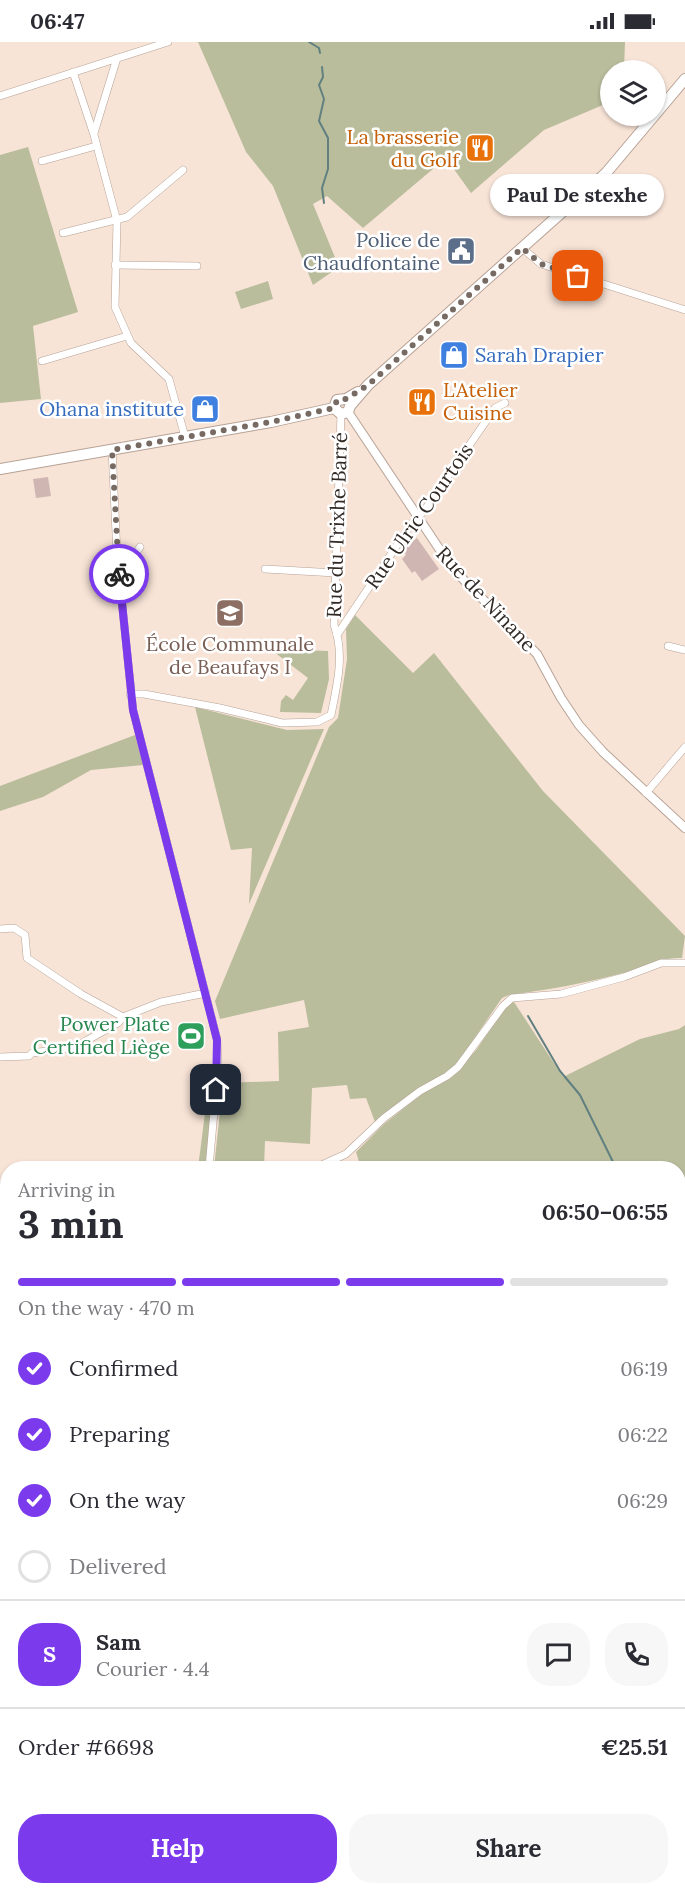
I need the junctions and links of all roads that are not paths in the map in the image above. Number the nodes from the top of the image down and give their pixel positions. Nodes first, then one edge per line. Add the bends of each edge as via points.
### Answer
1 (168, 42) edge
2 (117, 58) junction
3 (72, 72) junction
4 (685, 79) edge
5 (0, 96) edge
6 (94, 135) junction
7 (96, 146) junction
8 (42, 161) dead end
9 (183, 170) dead end
10 (117, 221) junction
11 (63, 233) dead end
12 (522, 248) junction
13 (115, 265) junction
14 (197, 266) dead end
15 (685, 310) edge
16 (127, 336) junction
17 (42, 361) dead end
18 (505, 403) dead end
19 (344, 408) junction
20 (185, 437) junction
21 (112, 450) junction
22 (0, 469) edge
23 (417, 517) junction
24 (140, 547) dead end
25 (264, 568) dead end
26 (119, 571) junction
27 (336, 573) junction
28 (337, 634) junction
29 (668, 646) dead end
30 (685, 650) edge
31 (130, 694) junction
32 (685, 747) edge
33 (646, 793) junction
34 (685, 828) edge
35 (0, 929) edge
36 (685, 963) edge
37 (206, 993) junction
38 (123, 1017) junction
39 (0, 1057) edge
40 (210, 1161) edge
41 (330, 1161) edge

1 - 2 street
2 - 3 street
2 - 6 street
3 - 5 street
3 - 6 street
4 - 12 main road via 606,172
6 - 7 street
7 - 8 street
7 - 10 street
9 - 10 street
10 - 11 street
10 - 13 street
12 - 15 street via 541,264
12 - 19 main road
13 - 14 street
13 - 16 street via 115,307
16 - 17 street
16 - 20 street via 169,378
18 - 23 street, Rue Ulric Courtois via 495,408
19 - 20 main road
19 - 23 street, Rue de Ninane
19 - 27 street, Rue du Trixhe Barré
20 - 21 main road
21 - 22 main road
21 - 26 street
23 - 28 street, Rue Ulric Courtois
23 - 33 street, Rue de Ninane via 457,574 537,654 579,725
24 - 26 street via 128,567
25 - 27 street
26 - 31 street
27 - 28 street, Rue du Trixhe Barré
28 - 31 street, Rue du Trixhe Barré via 339,676 331,715 322,721 282,723 175,699
29 - 30 street
31 - 37 street
32 - 33 street
33 - 34 street, Rue de Ninane
35 - 38 street via 14,928 25,935 27,958
36 - 41 street via 661,963 561,994 512,998 447,1076 420,1091 346,1154
37 - 38 street via 161,1002
37 - 40 street via 218,1054
38 - 39 street via 75,1047

